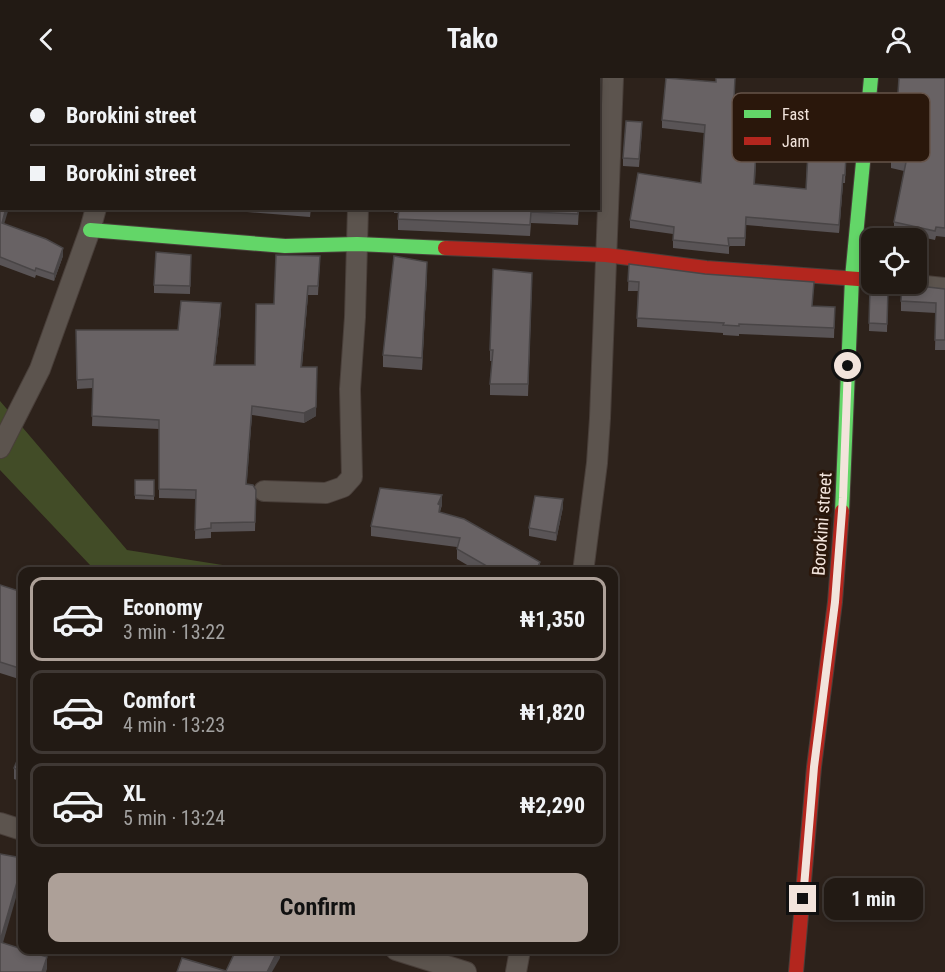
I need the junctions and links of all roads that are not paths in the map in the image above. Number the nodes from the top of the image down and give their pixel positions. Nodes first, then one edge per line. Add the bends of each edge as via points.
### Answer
1 (613, 78) edge
2 (871, 78) edge
3 (870, 93) edge
4 (863, 162) edge
5 (95, 210) edge
6 (358, 210) edge
7 (90, 230) junction
8 (357, 244) junction
9 (606, 255) junction
10 (852, 278) junction
11 (861, 279) edge
12 (927, 286) edge
13 (945, 288) edge
14 (0, 448) edge
15 (264, 491) dead end
16 (584, 567) edge
17 (0, 823) edge
18 (18, 829) edge
19 (409, 954) edge
20 (519, 954) edge
21 (466, 972) edge
22 (516, 972) edge
23 (796, 972) edge

1 - 9 street
2 - 3 street, Borokini street
4 - 10 street, Borokini street
5 - 7 street
6 - 8 street
7 - 8 street via 285,246
7 - 14 street via 40,369
8 - 9 street
8 - 15 street via 350,389 352,477 343,487 327,493
9 - 10 street via 706,268
9 - 16 street via 598,452
10 - 11 street
10 - 23 street, Borokini street via 842,521
12 - 13 street
17 - 18 street
19 - 21 street
20 - 22 street

